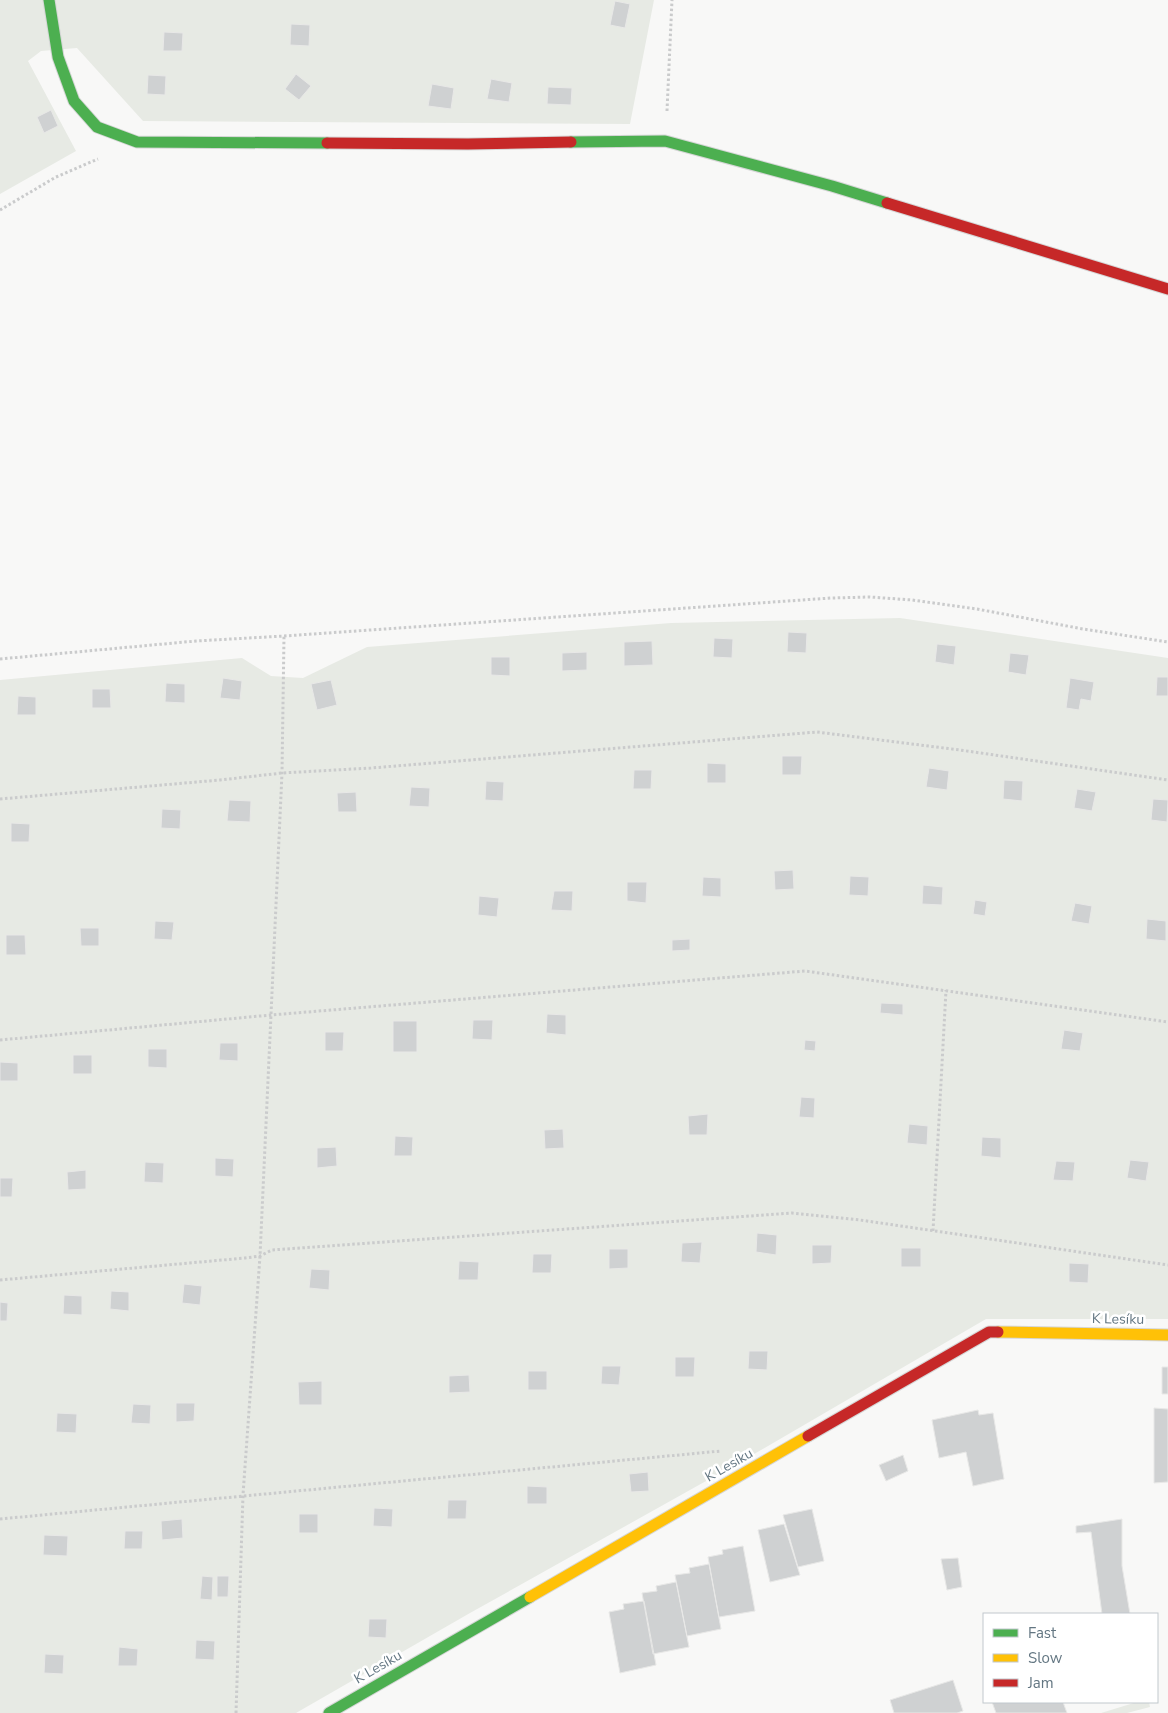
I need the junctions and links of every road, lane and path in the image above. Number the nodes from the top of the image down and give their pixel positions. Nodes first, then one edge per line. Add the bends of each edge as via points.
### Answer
1 (49, 0) edge
2 (672, 0) edge
3 (665, 141) junction
4 (101, 158) dead end
5 (0, 210) edge
6 (1168, 288) edge
7 (284, 636) junction
8 (1168, 642) edge
9 (0, 659) edge
10 (282, 773) junction
11 (1168, 780) edge
12 (0, 800) edge
13 (946, 990) junction
14 (271, 1015) junction
15 (1168, 1022) edge
16 (0, 1040) edge
17 (933, 1231) junction
18 (260, 1256) junction
19 (1168, 1265) edge
20 (0, 1280) edge
21 (1168, 1335) edge
22 (726, 1450) dead end
23 (244, 1495) junction
24 (0, 1519) edge
25 (236, 1713) edge
26 (329, 1713) edge

1 - 3 street via 58,58 74,101 97,127 137,142 468,144
2 - 3 path
3 - 6 street via 832,186
4 - 5 path via 56,177
7 - 8 path via 870,597 977,609
7 - 9 path
7 - 10 path
10 - 11 path via 817,732
10 - 12 path
10 - 14 path
13 - 14 path via 805,971
13 - 15 path
13 - 17 path
14 - 16 path
14 - 18 path
17 - 18 path via 792,1212 352,1243 272,1250
17 - 19 path
18 - 20 path
18 - 23 path
21 - 26 street, K Lesíku via 989,1332
22 - 23 path
23 - 24 path
23 - 25 path

